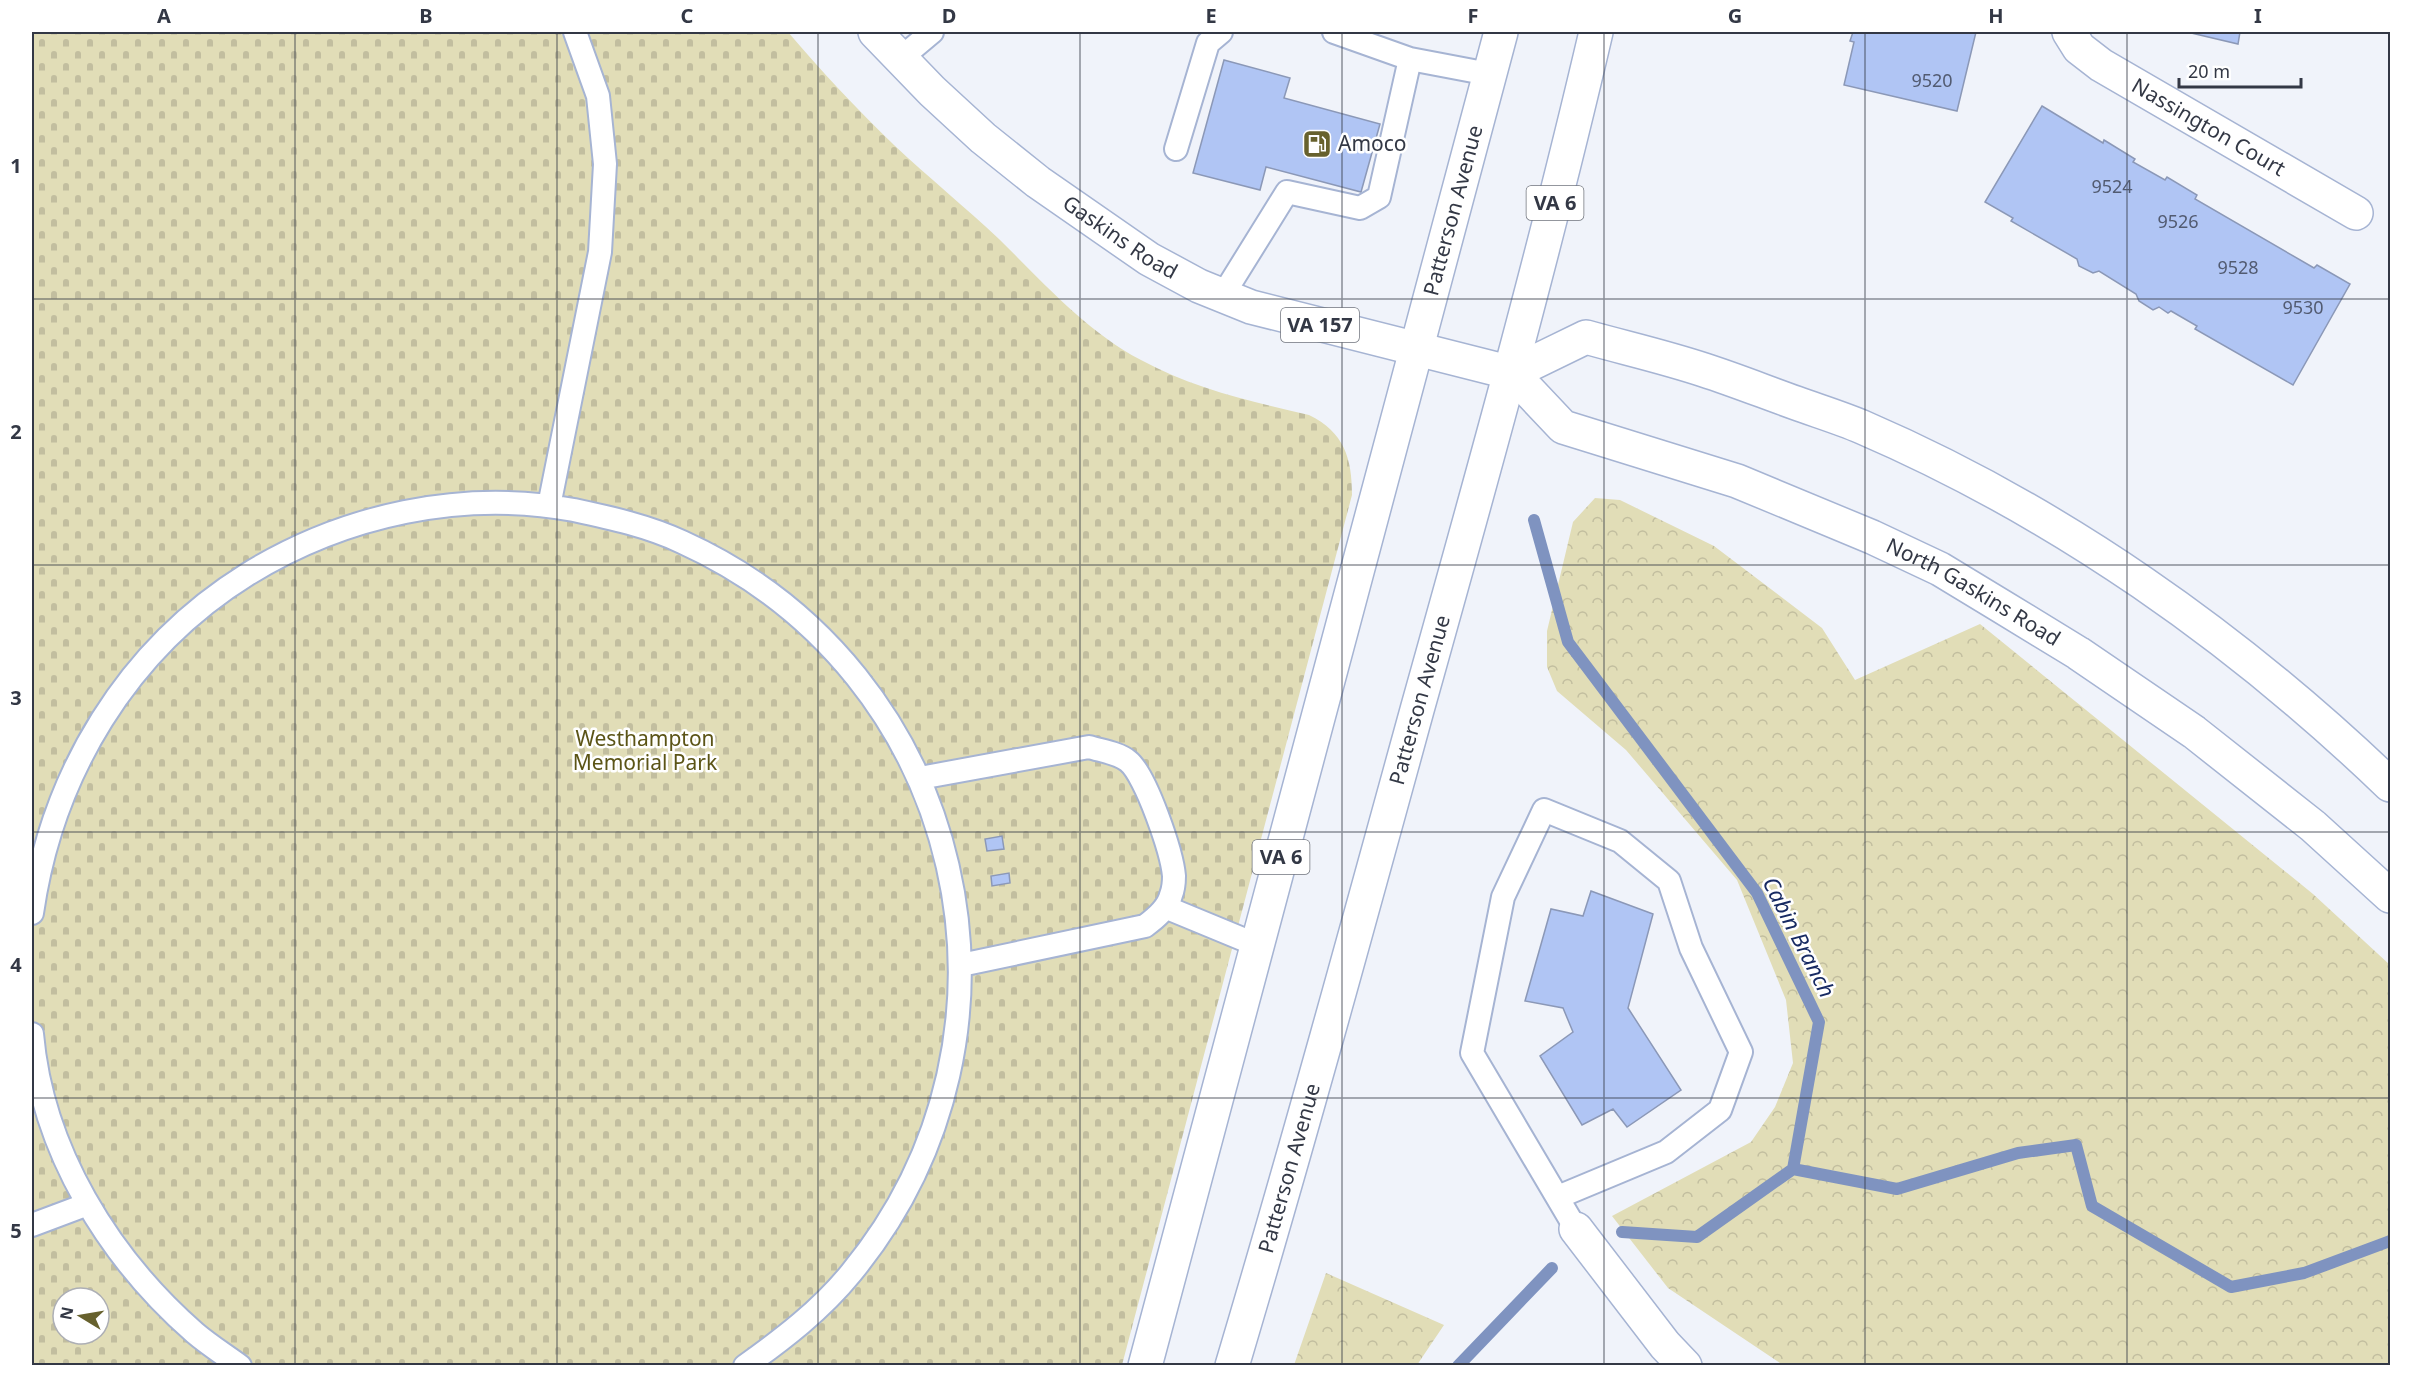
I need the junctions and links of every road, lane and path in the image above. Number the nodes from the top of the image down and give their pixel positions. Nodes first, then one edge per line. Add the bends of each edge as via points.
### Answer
1 (575, 32) edge
2 (875, 32) edge
3 (932, 32) edge
4 (1221, 32) edge
5 (1334, 32) edge
6 (1501, 32) edge
7 (1596, 32) edge
8 (2069, 32) edge
9 (901, 58) junction
10 (1410, 59) junction
11 (1490, 75) junction
12 (1176, 149) dead end
13 (2356, 213) dead end
14 (1224, 296) junction
15 (1418, 349) junction
16 (1512, 373) junction
17 (549, 506) junction
18 (920, 778) junction
19 (2391, 785) edge
20 (2391, 896) edge
21 (1165, 907) junction
22 (32, 913) edge
23 (1257, 945) junction
24 (961, 965) junction
25 (32, 1034) edge
26 (1558, 1197) junction
27 (88, 1204) junction
28 (32, 1225) edge
29 (1576, 1229) joint
30 (240, 1365) edge
31 (745, 1365) edge
32 (1146, 1365) edge
33 (1232, 1365) edge
34 (1685, 1365) edge

1 - 17 lane via 598,96 605,164 600,252
2 - 9 main road, Gaskins Road / VA 157
3 - 9 lane
4 - 12 lane via 1208,43
5 - 10 lane
6 - 11 main road, Patterson Avenue / VA 6
7 - 16 main road, Patterson Avenue / VA 6
8 - 13 main road, Nassington Court via 2079,48 2101,65
9 - 14 main road, Gaskins Road / VA 157 via 983,138 1038,182 1149,259
10 - 11 lane
10 - 14 lane via 1380,197 1360,208 1287,192
11 - 15 main road, Patterson Avenue / VA 6
14 - 15 main road, Gaskins Road / VA 157 via 1260,309
15 - 16 main road, VA 157
15 - 23 main road, Patterson Avenue / VA 6
16 - 19 main road via 1586,337 1704,370 1862,427 1963,476 2107,559 2241,654 2302,703
16 - 20 main road, North Gaskins Road via 1563,427 1737,481 1940,569 2078,652 2194,732 2313,826
16 - 33 main road, Patterson Avenue / VA 6
17 - 18 lane via 616,519 681,541 742,574 788,607 846,663 888,718
17 - 22 lane via 434,506 378,518 314,540 223,590 147,659 105,713 76,763 54,816 38,871
18 - 21 lane via 1089,747 1115,754 1137,770 1158,818 1174,878
18 - 24 lane via 951,869
21 - 23 lane
21 - 24 lane via 1145,926
23 - 32 main road, Patterson Avenue / VA 6
24 - 31 lane via 950,1069 934,1130 899,1206 851,1274 791,1333
25 - 27 lane via 44,1099 63,1153
26 - 26 lane via 1472,1053 1503,897 1544,810 1620,841 1669,881 1691,948 1741,1052 1720,1110 1666,1152
26 - 29 lane
27 - 28 lane
27 - 30 lane via 119,1252 156,1295 197,1334
29 - 34 main road via 1665,1345

